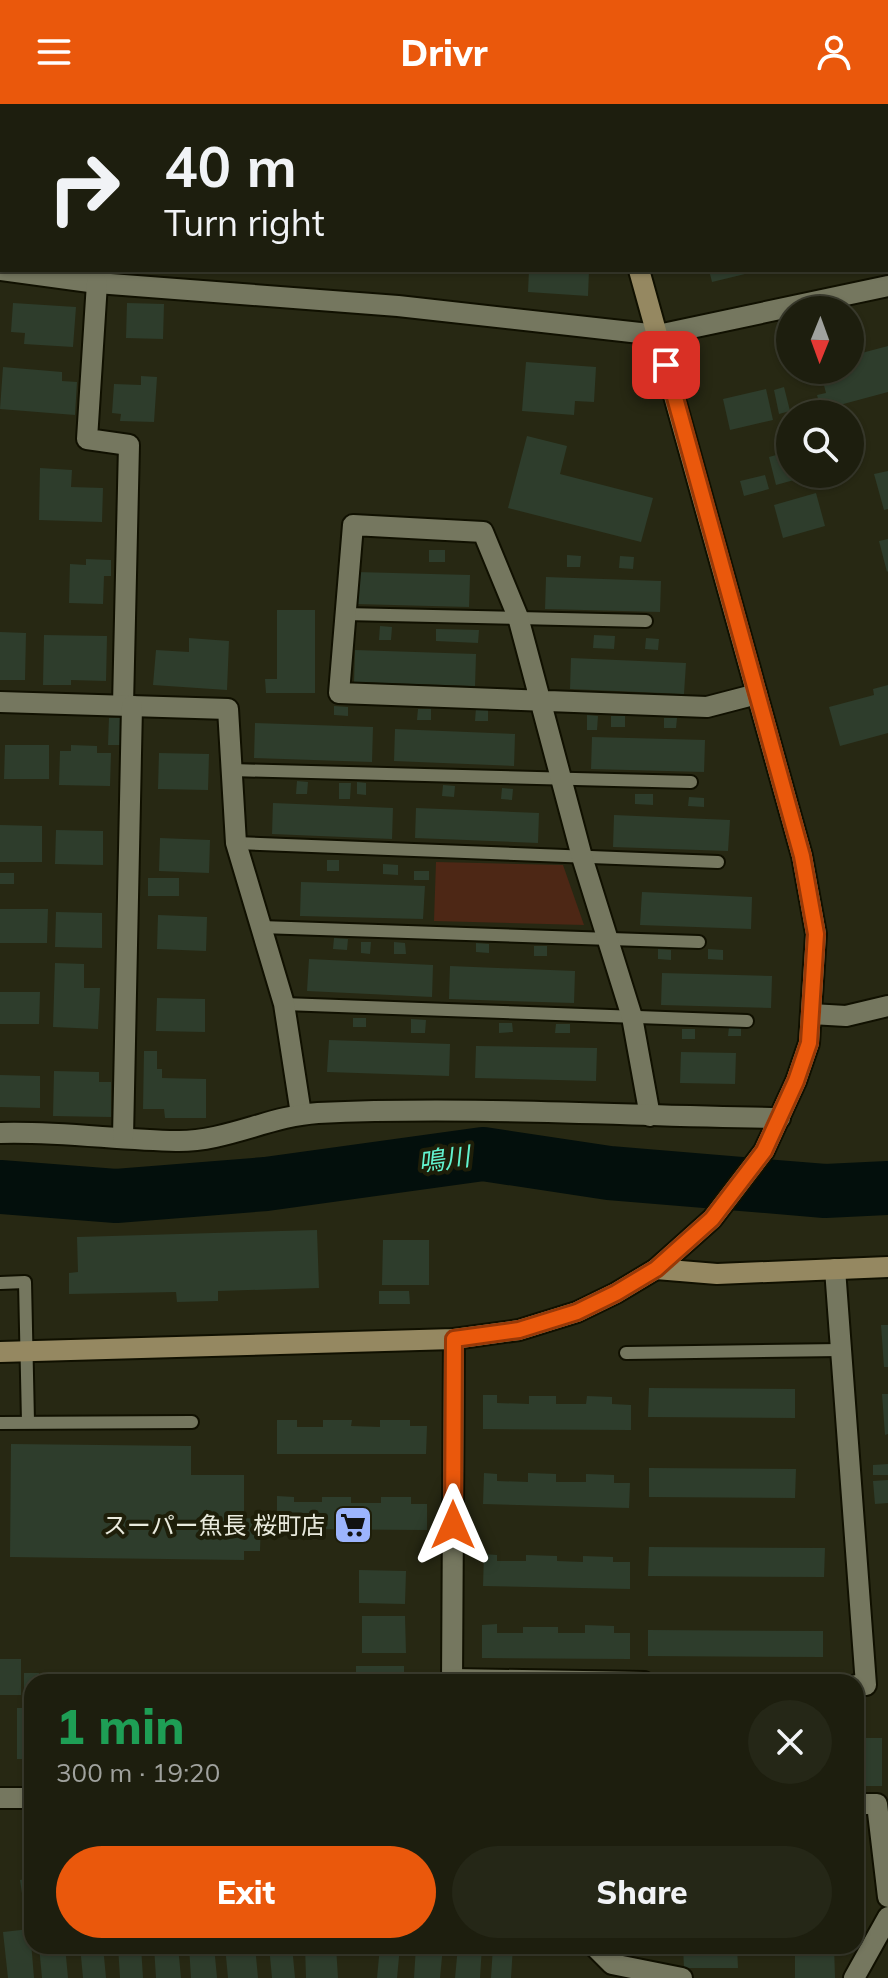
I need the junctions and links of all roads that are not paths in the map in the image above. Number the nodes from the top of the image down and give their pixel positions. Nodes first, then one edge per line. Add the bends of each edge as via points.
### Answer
1 (15, 272) edge
2 (640, 272) edge
3 (97, 283) junction
4 (888, 286) edge
5 (658, 335) junction
6 (345, 614) junction
7 (518, 617) junction
8 (646, 621) dead end
9 (757, 694) junction
10 (0, 702) edge
11 (541, 702) junction
12 (128, 705) junction
13 (232, 770) junction
14 (561, 778) junction
15 (691, 782) dead end
16 (236, 843) junction
17 (582, 857) junction
18 (718, 862) dead end
19 (261, 927) junction
20 (607, 939) junction
21 (699, 942) dead end
22 (284, 1004) junction
23 (888, 1006) edge
24 (811, 1014) junction
25 (632, 1017) junction
26 (747, 1021) dead end
27 (301, 1114) junction
28 (650, 1116) junction
29 (780, 1118) junction
30 (0, 1133) edge
31 (123, 1137) junction
32 (888, 1267) edge
33 (656, 1269) junction
34 (835, 1269) junction
35 (0, 1283) edge
36 (454, 1339) junction
37 (841, 1350) junction
38 (26, 1351) junction
39 (0, 1352) edge
40 (626, 1353) dead end
41 (28, 1422) junction
42 (192, 1422) dead end
43 (0, 1423) edge
44 (452, 1674) edge
45 (864, 1685) edge
46 (0, 1798) edge
47 (24, 1798) edge
48 (864, 1804) edge
49 (888, 1897) edge
50 (888, 1917) edge
51 (602, 1954) edge
52 (682, 1978) edge
53 (854, 1978) edge

1 - 3 street
2 - 5 street
3 - 5 street via 398,306
3 - 12 street via 87,439 129,445
4 - 5 street
5 - 9 street
6 - 7 lane
6 - 7 street via 353,525 483,532
6 - 11 street via 339,693
7 - 8 lane
7 - 11 street
9 - 11 street via 707,707
9 - 24 street via 802,856 816,934
10 - 12 street
11 - 14 street
12 - 13 street via 228,709
12 - 31 street
13 - 14 lane
13 - 16 street
14 - 15 lane
14 - 17 street
16 - 17 lane
16 - 19 street
17 - 18 lane
17 - 20 street
19 - 20 lane
19 - 22 street
20 - 21 lane
20 - 25 street
22 - 25 lane
22 - 27 street
23 - 24 street via 846,1016
24 - 29 street via 809,1043
25 - 26 lane
25 - 28 street
27 - 28 street via 415,1109
27 - 31 street via 227,1136 178,1141
28 - 29 street
29 - 33 street via 764,1151 712,1219
30 - 31 street
32 - 34 street
33 - 34 street via 717,1274
33 - 36 street via 577,1312 519,1330
34 - 37 street
35 - 38 lane via 25,1282
36 - 38 street
36 - 44 street
37 - 40 lane
37 - 45 street
38 - 39 street
38 - 41 lane
41 - 42 lane
41 - 43 lane
46 - 47 street
48 - 49 street via 877,1804
50 - 53 street
51 - 52 street via 612,1964

